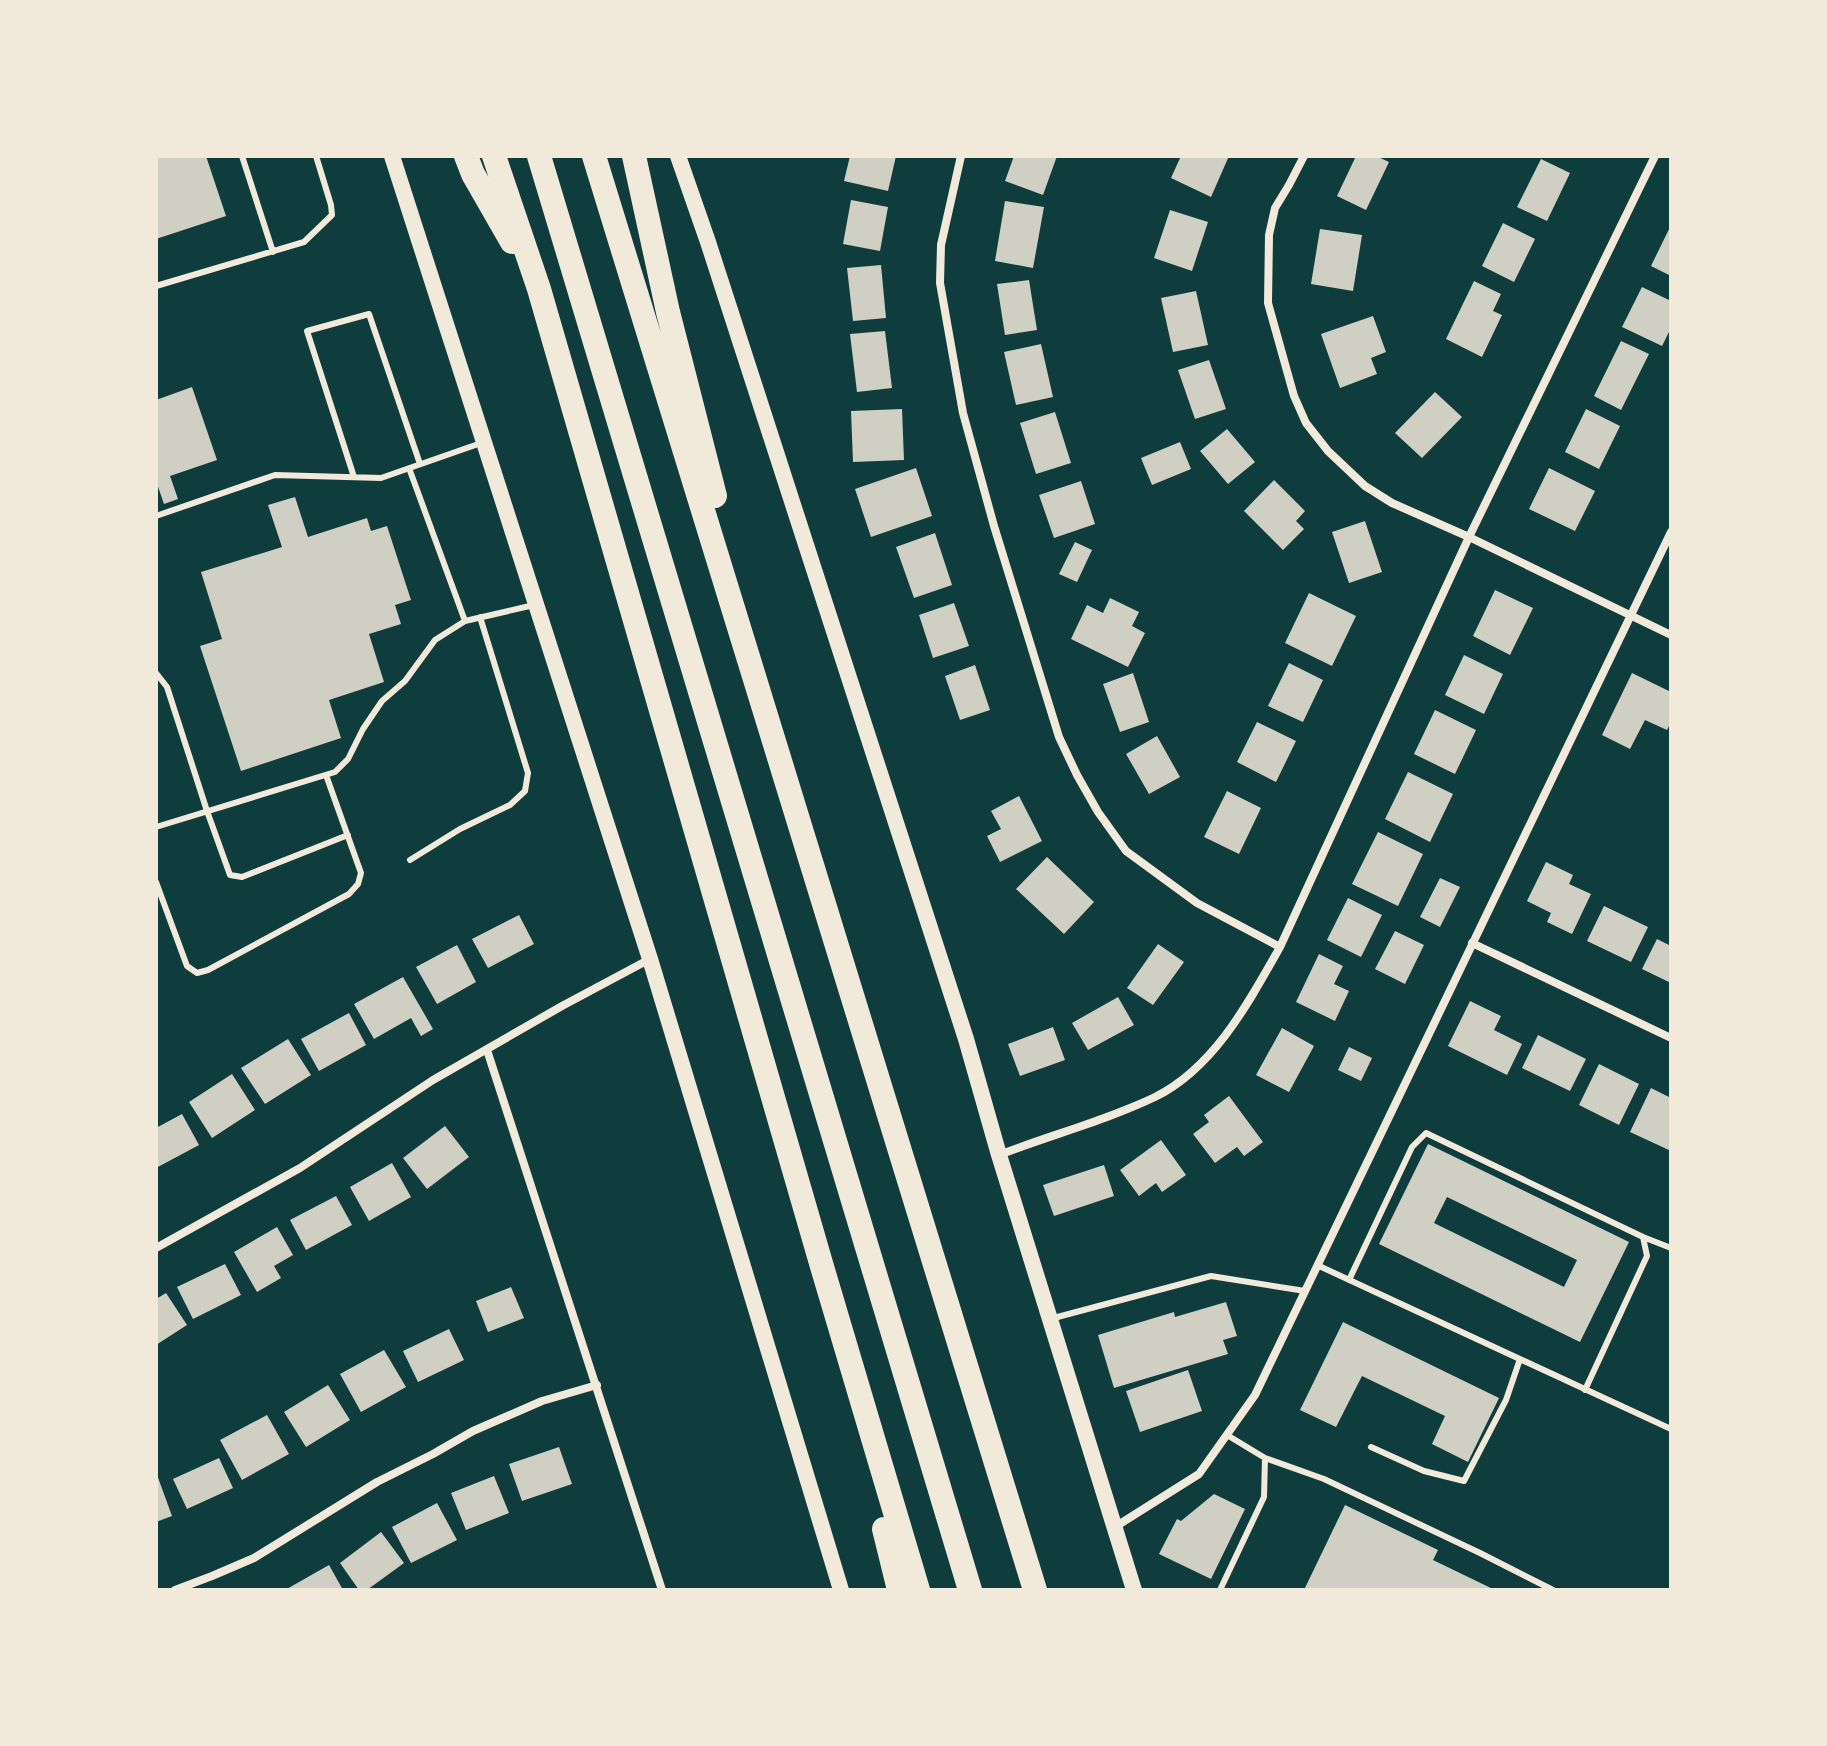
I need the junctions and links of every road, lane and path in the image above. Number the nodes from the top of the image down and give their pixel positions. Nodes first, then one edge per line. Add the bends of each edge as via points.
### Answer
1 (242, 156) edge
2 (316, 156) edge
3 (392, 156) edge
4 (466, 156) edge
5 (494, 156) edge
6 (539, 156) edge
7 (594, 156) edge
8 (634, 156) edge
9 (678, 156) edge
10 (961, 156) edge
11 (1304, 156) edge
12 (1655, 156) edge
13 (273, 252) junction
14 (156, 286) edge
15 (539, 289) junction
16 (484, 442) junction
17 (420, 464) junction
18 (409, 468) junction
19 (354, 477) junction
20 (156, 516) edge
21 (1671, 532) edge
22 (1469, 537) junction
23 (536, 605) junction
24 (1631, 616) junction
25 (480, 617) junction
26 (465, 621) junction
27 (1671, 635) edge
28 (156, 673) edge
29 (326, 775) junction
30 (793, 805) junction
31 (207, 811) junction
32 (156, 827) edge
33 (348, 835) junction
34 (410, 860) dead end
35 (156, 882) edge
36 (1472, 943) junction
37 (1280, 947) junction
38 (650, 959) junction
39 (1671, 1038) edge
40 (487, 1050) junction
41 (999, 1155) junction
42 (1643, 1237) junction
43 (156, 1248) edge
44 (1671, 1248) edge
45 (1317, 1265) junction
46 (823, 1270) junction
47 (1349, 1280) junction
48 (1305, 1291) junction
49 (1050, 1319) junction
50 (1520, 1359) junction
51 (597, 1385) junction
52 (1585, 1390) junction
53 (1671, 1429) edge
54 (1227, 1435) junction
55 (1371, 1447) dead end
56 (1265, 1458) junction
57 (1115, 1527) junction
58 (175, 1590) edge
59 (662, 1590) edge
60 (841, 1590) edge
61 (899, 1590) edge
62 (918, 1590) edge
63 (970, 1590) edge
64 (1035, 1590) edge
65 (1134, 1590) edge
66 (1220, 1590) edge
67 (1553, 1590) edge

1 - 13 lane
2 - 13 lane via 332,215 304,242
3 - 16 main road
4 - 15 highway
5 - 15 highway
6 - 63 highway
7 - 30 highway
8 - 30 highway via 668,312
9 - 41 main road via 966,1039
10 - 37 street via 941,245 940,283 963,413 1059,737 1098,812 1126,851 1197,903
11 - 22 street via 1275,208 1269,235 1268,303 1300,410 1328,451 1365,486
12 - 22 street
13 - 14 lane
15 - 46 highway
16 - 17 lane
16 - 23 main road
17 - 18 lane
17 - 19 lane via 369,314 307,331
18 - 19 lane via 381,478
18 - 26 lane
19 - 20 lane via 275,475
21 - 24 street
22 - 24 street
22 - 37 street
23 - 25 lane
23 - 38 main road
24 - 27 street
24 - 36 street
25 - 26 lane
25 - 34 lane via 528,773 525,791 510,805
26 - 29 lane via 435,640 405,681 382,701 348,759
28 - 31 lane via 167,687
29 - 31 lane
29 - 33 lane
30 - 64 highway
31 - 32 lane
31 - 33 lane via 230,875 242,877
33 - 35 lane via 361,873 349,894 197,973 187,966
36 - 39 street
36 - 45 street
37 - 41 street via 1226,1036 1190,1073 1157,1096
38 - 40 street
38 - 60 main road
40 - 43 street via 300,1168
40 - 51 street
41 - 49 main road
42 - 44 lane
42 - 47 lane via 1426,1133 1412,1147
42 - 52 lane via 1647,1256
45 - 47 lane
45 - 48 street
46 - 61 highway
46 - 62 highway
47 - 50 lane
48 - 49 lane via 1211,1276
48 - 54 street via 1255,1395
49 - 57 main road
50 - 52 lane
50 - 55 lane via 1506,1400 1464,1481 1424,1471
51 - 58 street via 542,1401 473,1431 377,1482 254,1558
51 - 59 street
52 - 53 lane
54 - 56 lane
54 - 57 street via 1199,1474
56 - 66 lane via 1264,1497
56 - 67 lane via 1324,1479
57 - 65 main road

